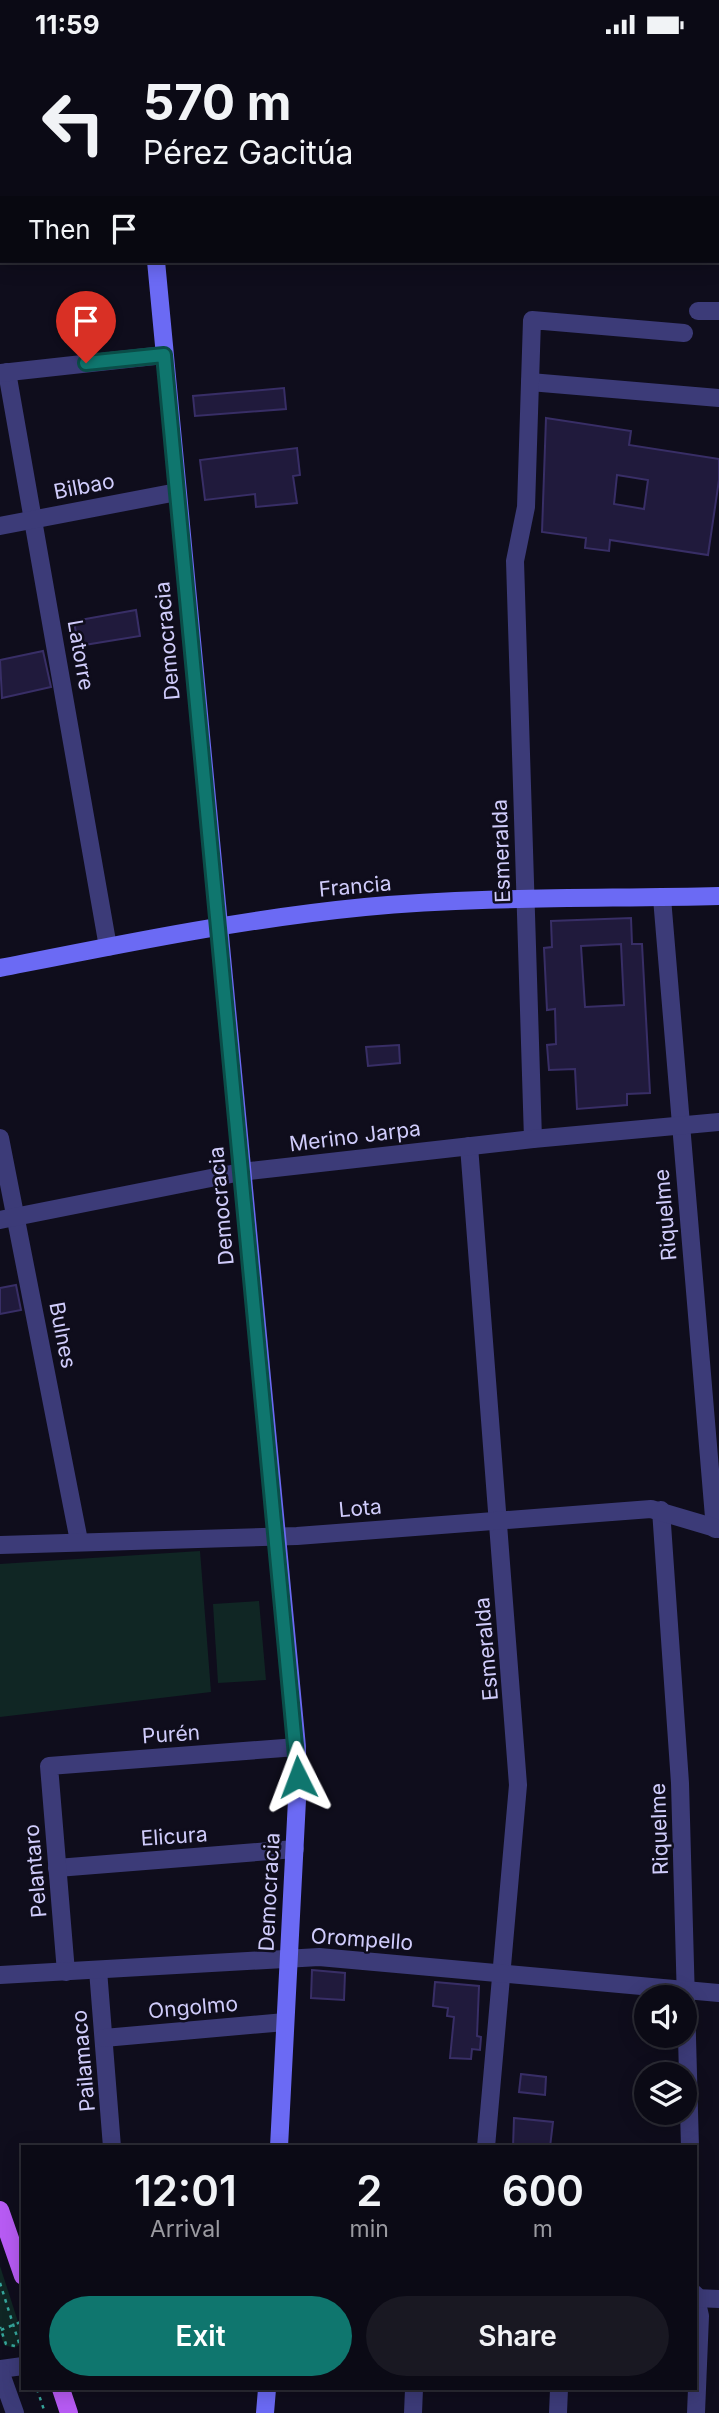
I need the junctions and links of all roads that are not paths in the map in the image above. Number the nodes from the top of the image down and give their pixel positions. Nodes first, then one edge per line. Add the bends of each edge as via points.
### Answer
1 (156, 263) edge
2 (698, 311) dead end
3 (719, 311) edge
4 (684, 333) dead end
5 (164, 355) junction
6 (4, 372) edge
7 (530, 382) junction
8 (719, 398) edge
9 (177, 492) junction
10 (34, 519) junction
11 (0, 526) edge
12 (719, 896) edge
13 (662, 898) junction
14 (525, 899) junction
15 (216, 926) junction
16 (108, 947) junction
17 (0, 968) edge
18 (719, 1122) edge
19 (680, 1126) junction
20 (0, 1138) edge
21 (533, 1139) junction
22 (469, 1146) junction
23 (241, 1172) junction
24 (8, 1219) edge
25 (661, 1510) junction
26 (498, 1520) junction
27 (717, 1529) edge
28 (275, 1535) junction
29 (79, 1541) junction
30 (0, 1545) edge
31 (297, 1747) junction
32 (49, 1766) joint
33 (295, 1849) junction
34 (57, 1868) junction
35 (288, 1957) junction
36 (97, 1970) junction
37 (65, 1972) junction
38 (502, 1974) junction
39 (0, 1975) edge
40 (688, 1985) edge
41 (634, 1986) edge
42 (697, 1992) edge
43 (719, 1993) edge
44 (285, 2022) junction
45 (104, 2038) junction
46 (689, 2048) edge
47 (112, 2145) edge
48 (279, 2145) edge
49 (486, 2145) edge
50 (690, 2145) edge
51 (0, 2210) edge
52 (21, 2270) edge
53 (697, 2297) edge
54 (719, 2299) edge
55 (697, 2305) edge
56 (21, 2367) edge
57 (0, 2370) edge
58 (697, 2389) edge
59 (61, 2390) edge
60 (267, 2390) edge
61 (414, 2390) edge
62 (559, 2390) edge
63 (697, 2390) edge
64 (15, 2413) edge
65 (69, 2413) edge
66 (265, 2413) edge
67 (413, 2413) edge
68 (558, 2413) edge
69 (696, 2413) edge

1 - 5 street, Democracia
2 - 3 street
4 - 7 street, Esmeralda via 532,320
5 - 6 street
5 - 9 street, Democracia
6 - 10 street, Latorre
7 - 8 street
7 - 14 street, Esmeralda via 526,507 515,561
9 - 10 street, Bilbao
9 - 15 street, Democracia
10 - 11 street, Bilbao
10 - 16 street, Latorre
12 - 13 street, Francia
13 - 14 street, Francia
13 - 19 street, Riquelme
14 - 15 street, Francia via 365,907
14 - 21 street, Esmeralda
15 - 16 street, Francia
15 - 23 street, Democracia
16 - 17 street, Francia
18 - 19 street, Merino Jarpa
19 - 21 street, Merino Jarpa
19 - 27 street, Riquelme
20 - 24 street, Bulnes
21 - 22 street, Merino Jarpa
22 - 23 street, Merino Jarpa
22 - 26 street, Esmeralda
23 - 24 street, Merino Jarpa
23 - 28 street, Democracia
24 - 29 street, Bulnes
25 - 26 street, Lota
25 - 27 street, Lota
25 - 40 street, Riquelme via 680,1772
26 - 28 street, Lota
26 - 38 street, Esmeralda via 518,1785
28 - 29 street, Lota
28 - 31 street, Democracia
29 - 30 street, Lota
31 - 32 street, Purén
31 - 33 street, Democracia
32 - 34 street, Pelantaro
33 - 34 street, Elicura
33 - 35 street, Democracia
34 - 37 street, Pelantaro
35 - 36 street, Orompello
35 - 38 street, Orompello
35 - 44 street, Democracia
36 - 37 street, Orompello
36 - 45 street, Pailamaco
37 - 39 street, Orompello
38 - 41 street, Orompello
38 - 49 street, Esmeralda
42 - 43 street, Orompello
44 - 45 street, Ongolmo
44 - 48 street, Democracia
45 - 47 street, Pailamaco
46 - 50 street, Riquelme
51 - 52 main road
53 - 54 street
55 - 58 street
56 - 57 street
57 - 64 street
59 - 65 main road
60 - 66 street
61 - 67 street
62 - 68 street
63 - 69 street

